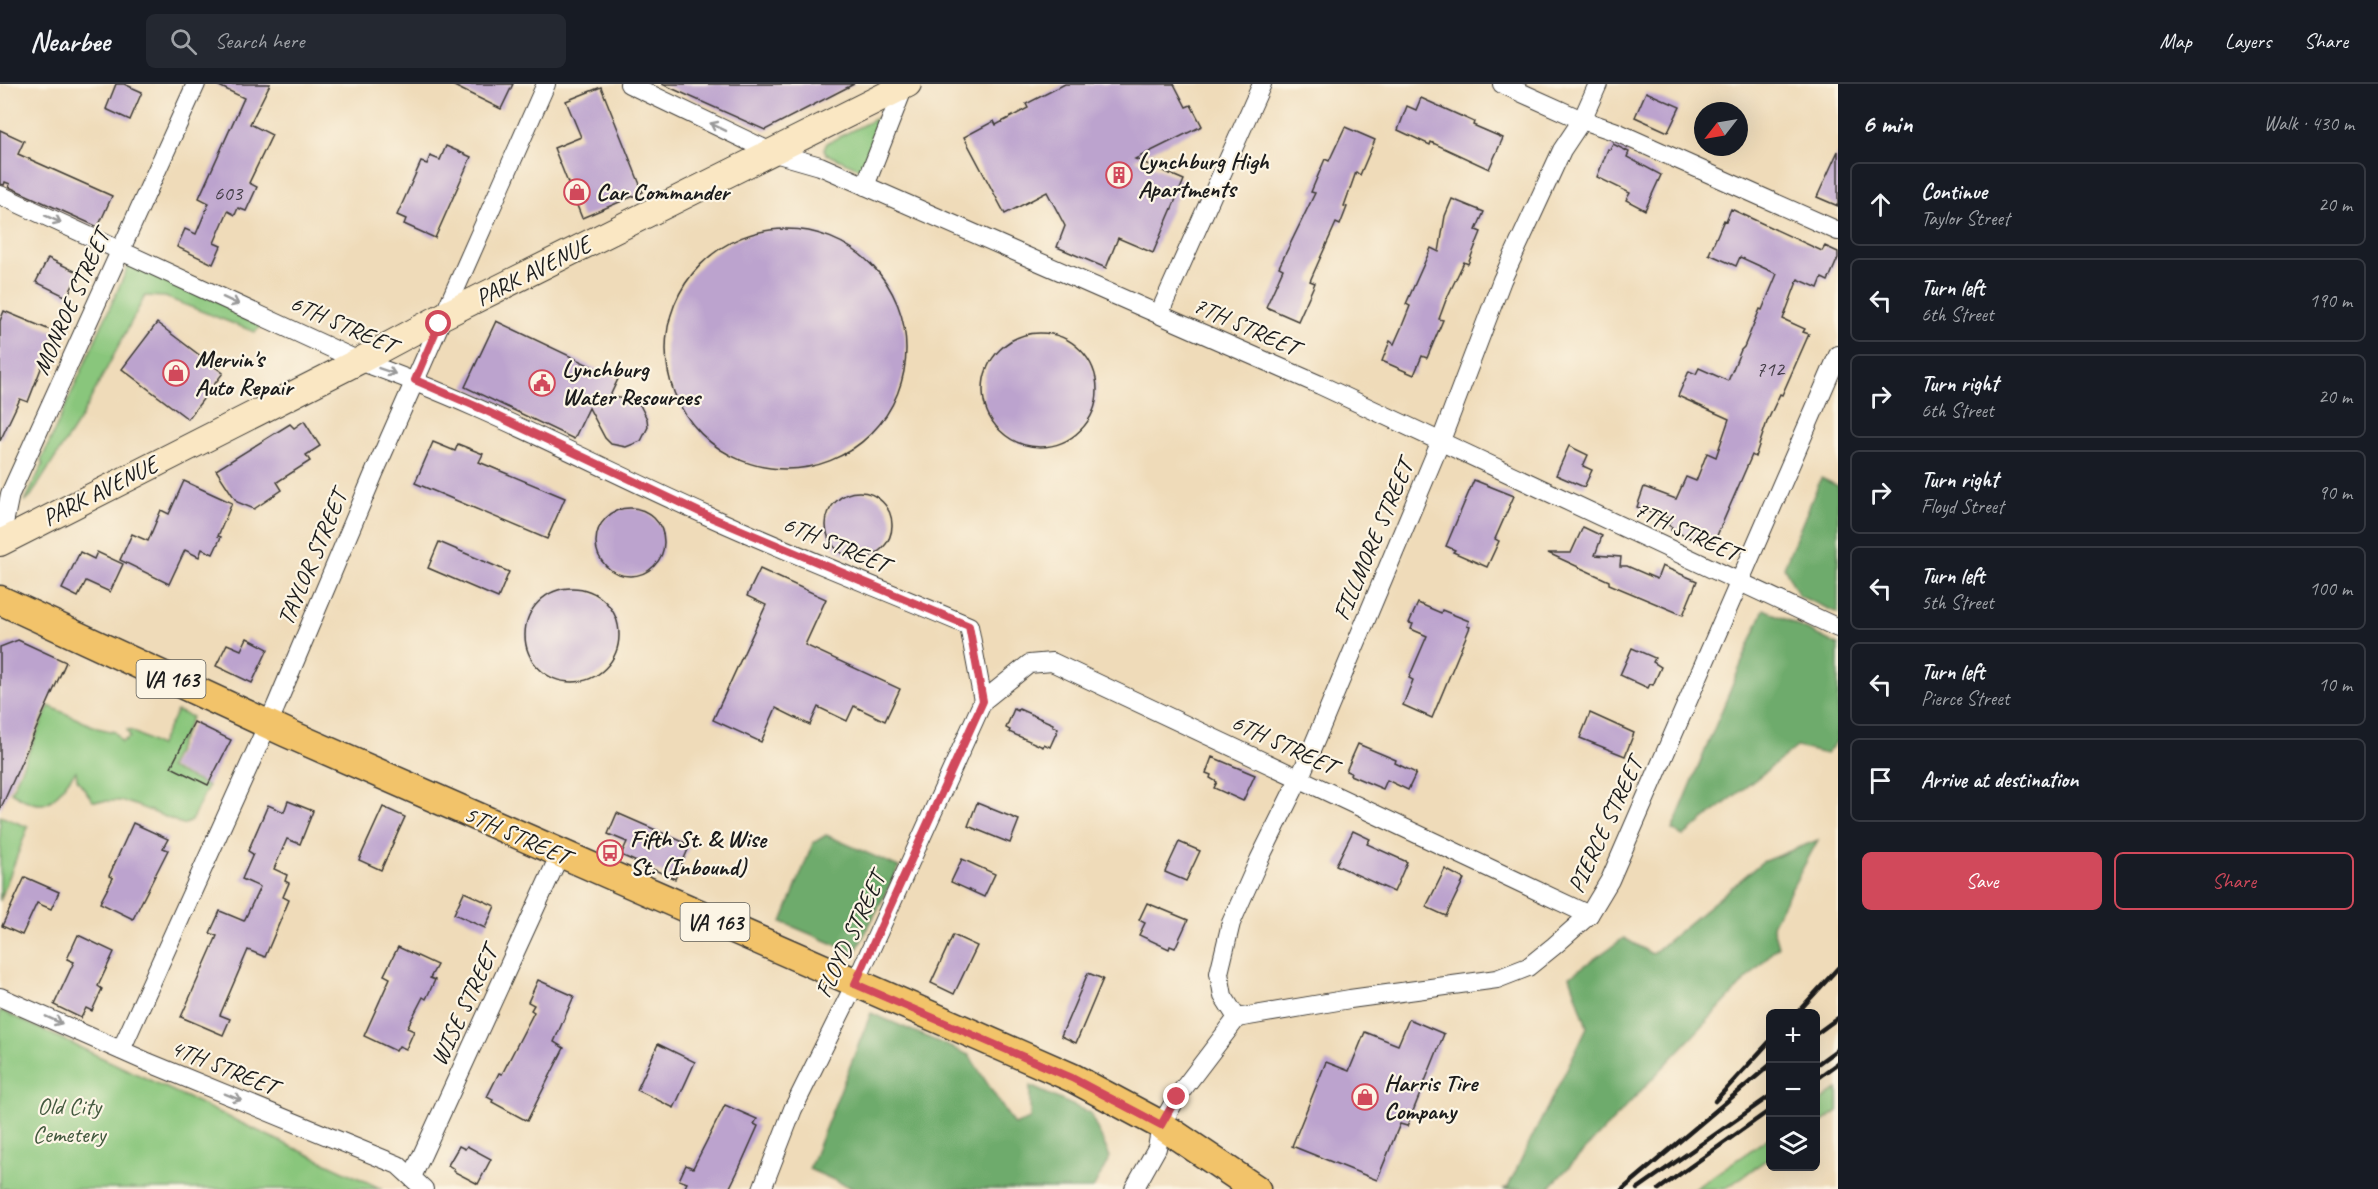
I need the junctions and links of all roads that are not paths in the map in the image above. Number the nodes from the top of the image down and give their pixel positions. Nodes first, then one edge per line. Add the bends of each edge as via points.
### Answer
1 (196, 84) edge
2 (546, 84) edge
3 (628, 84) edge
4 (1262, 84) edge
5 (1502, 84) edge
6 (1598, 84) edge
7 (906, 85) edge
8 (1582, 120) junction
9 (771, 152) junction
10 (865, 186) junction
11 (0, 195) edge
12 (1838, 231) edge
13 (120, 250) junction
14 (1159, 315) junction
15 (443, 316) junction
16 (1838, 355) edge
17 (359, 361) junction
18 (415, 380) junction
19 (1440, 443) junction
20 (0, 543) edge
21 (1739, 581) junction
22 (0, 600) edge
23 (1838, 628) edge
24 (983, 701) junction
25 (267, 724) junction
26 (1300, 777) junction
27 (560, 854) junction
28 (1589, 915) junction
29 (855, 984) junction
30 (0, 997) edge
31 (1237, 1018) junction
32 (121, 1050) junction
33 (1161, 1125) junction
34 (418, 1183) edge
35 (762, 1189) edge
36 (1134, 1189) edge
37 (1256, 1189) edge

1 - 13 street, MONROE STREET
2 - 15 street, TAYLOR STREET
9 -> 3 street, 7TH STREET
4 - 14 street
5 - 8 street
6 - 8 street, FILLMORE STREET
7 - 9 main road, PARK AVENUE
7 - 10 street
8 - 12 street
8 - 19 street, FILLMORE STREET via 1562,150 1502,280
9 - 10 street, 7TH STREET via 811,162
9 - 15 main road, PARK AVENUE
10 - 14 street, 7TH STREET
11 -> 13 street, 6TH STREET
13 -> 17 street, 6TH STREET
13 - 20 street, MONROE STREET via 10,495
14 - 19 street, 7TH STREET via 1320,385
15 - 17 main road, PARK AVENUE
15 - 18 street, TAYLOR STREET
16 - 21 street, PIERCE STREET
17 -> 18 street, 6TH STREET
17 - 20 main road, PARK AVENUE
18 - 24 street, 6TH STREET via 708,516 969,626
18 - 25 street, TAYLOR STREET
19 - 21 street, 7TH STREET
19 - 26 street, FILLMORE STREET
21 - 23 street, 7TH STREET
21 - 28 street, PIERCE STREET via 1610,880
22 - 25 main road, 5TH STREET / VA 163
24 - 26 street, 6TH STREET via 1029,664 1052,662
24 - 29 street, FLOYD STREET
25 - 27 main road, 5TH STREET / VA 163
25 - 32 street, TAYLOR STREET
26 - 28 street, 6TH STREET
26 - 31 street, FILLMORE STREET via 1231,923 1219,973 1223,996
27 - 29 main road, 5TH STREET / VA 163
27 - 34 street, WISE STREET
28 - 31 street, PIERCE STREET via 1528,967 1497,979
29 - 33 main road, 5TH STREET / VA 163 via 1072,1078
29 - 35 street, FLOYD STREET via 793,1109
30 -> 32 street, 4TH STREET
31 - 33 street via 1177,1097
32 -> 34 street, 4TH STREET via 398,1165
33 - 36 street via 1157,1148
33 - 37 main road, 5TH STREET / VA 163

